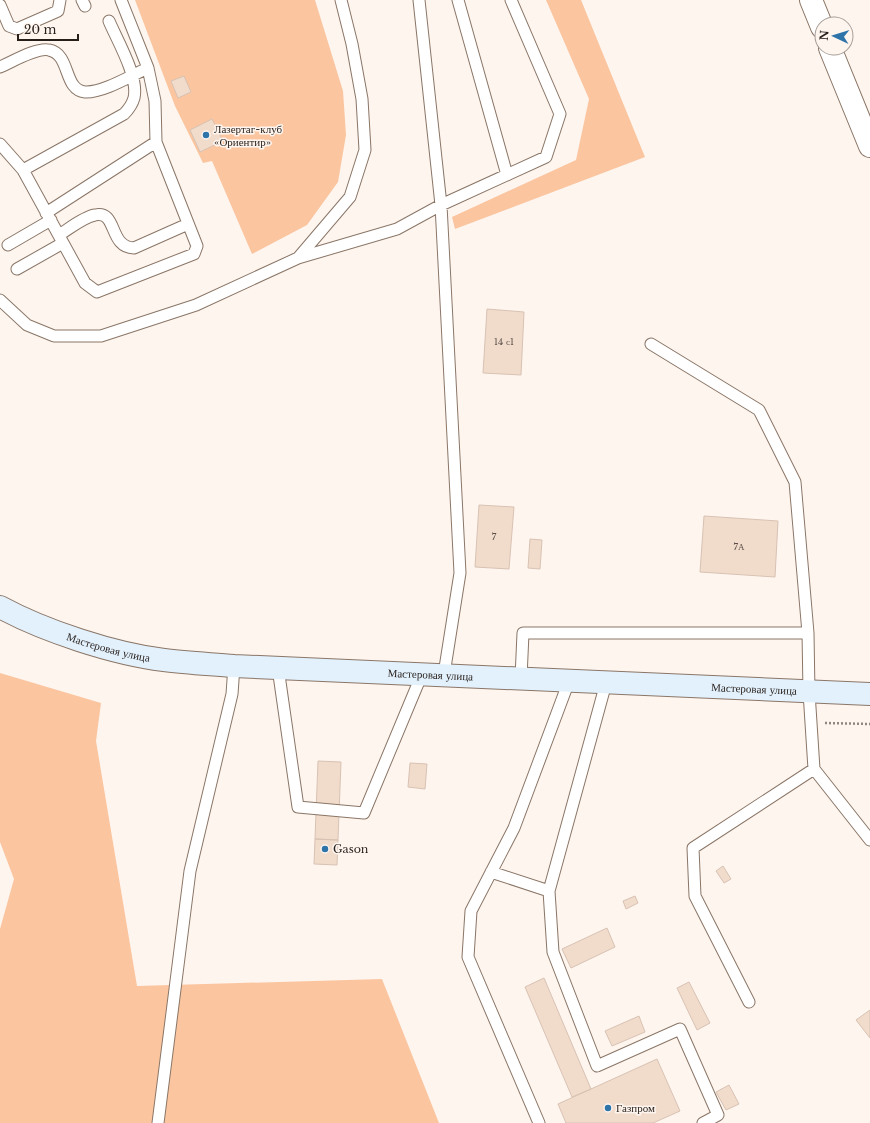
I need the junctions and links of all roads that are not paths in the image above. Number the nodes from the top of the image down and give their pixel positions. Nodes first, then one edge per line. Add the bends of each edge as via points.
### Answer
1 (60, 0) edge
2 (121, 0) edge
3 (341, 0) edge
4 (419, 0) edge
5 (458, 0) edge
6 (511, 0) edge
7 (811, 0) edge
8 (0, 5) edge
9 (818, 16) edge
10 (109, 21) dead end
11 (833, 56) edge
12 (0, 67) edge
13 (148, 68) junction
14 (132, 75) junction
15 (156, 142) junction
16 (0, 144) edge
17 (870, 146) edge
18 (23, 170) junction
19 (507, 175) junction
20 (441, 205) junction
21 (48, 216) junction
22 (188, 224) junction
23 (61, 239) junction
24 (8, 246) dead end
25 (298, 258) junction
26 (17, 269) dead end
27 (0, 300) edge
28 (651, 344) dead end
29 (0, 607) edge
30 (808, 633) junction
31 (234, 666) junction
32 (278, 668) junction
33 (422, 674) junction
34 (444, 674) junction
35 (521, 678) junction
36 (569, 681) junction
37 (606, 683) junction
38 (809, 692) junction
39 (870, 694) edge
40 (814, 770) junction
41 (870, 840) edge
42 (491, 872) junction
43 (549, 890) junction
44 (749, 1002) dead end
45 (158, 1123) edge
46 (539, 1123) edge
47 (703, 1123) edge

1 - 8 lane via 58,12 17,29 9,26
2 - 13 lane
3 - 25 lane via 362,98 365,150 350,198
4 - 20 lane
5 - 19 lane
6 - 19 lane via 560,114 546,157
7 - 9 street
10 - 14 lane
11 - 17 street
12 - 14 lane via 36,51 49,50 61,57 73,86 83,92 95,91
13 - 14 lane
13 - 15 lane via 155,101
14 - 18 lane via 134,98 124,114
15 - 21 lane
15 - 22 lane
16 - 18 lane
18 - 21 lane
19 - 20 lane
20 - 25 lane via 397,229
20 - 34 lane via 460,573
21 - 23 lane
21 - 24 lane
22 - 23 lane via 134,248 125,247 119,242 109,219 101,214 93,215
22 - 23 lane via 197,246 194,254 97,292 85,283
23 - 26 lane
25 - 27 lane via 196,305 101,336 54,336 27,325
28 - 30 lane via 759,410 795,482
29 - 31 main road, Мастеровая улица via 19,617 102,647 163,660
30 - 35 lane via 523,633
30 - 38 lane
31 - 32 main road, Мастеровая улица
31 - 45 lane via 232,694 190,871
32 - 33 main road, Мастеровая улица
32 - 33 lane via 298,807 364,813
33 - 34 main road, Мастеровая улица
34 - 35 main road, Мастеровая улица
35 - 36 main road, Мастеровая улица
36 - 37 main road, Мастеровая улица
36 - 42 lane via 514,828
37 - 38 main road, Мастеровая улица
37 - 43 lane
38 - 39 main road, Мастеровая улица
38 - 40 lane
40 - 41 lane
40 - 44 lane via 693,848 695,896
42 - 43 lane
42 - 46 lane via 471,911 468,957
43 - 47 lane via 553,952 597,1066 680,1029 718,1115

